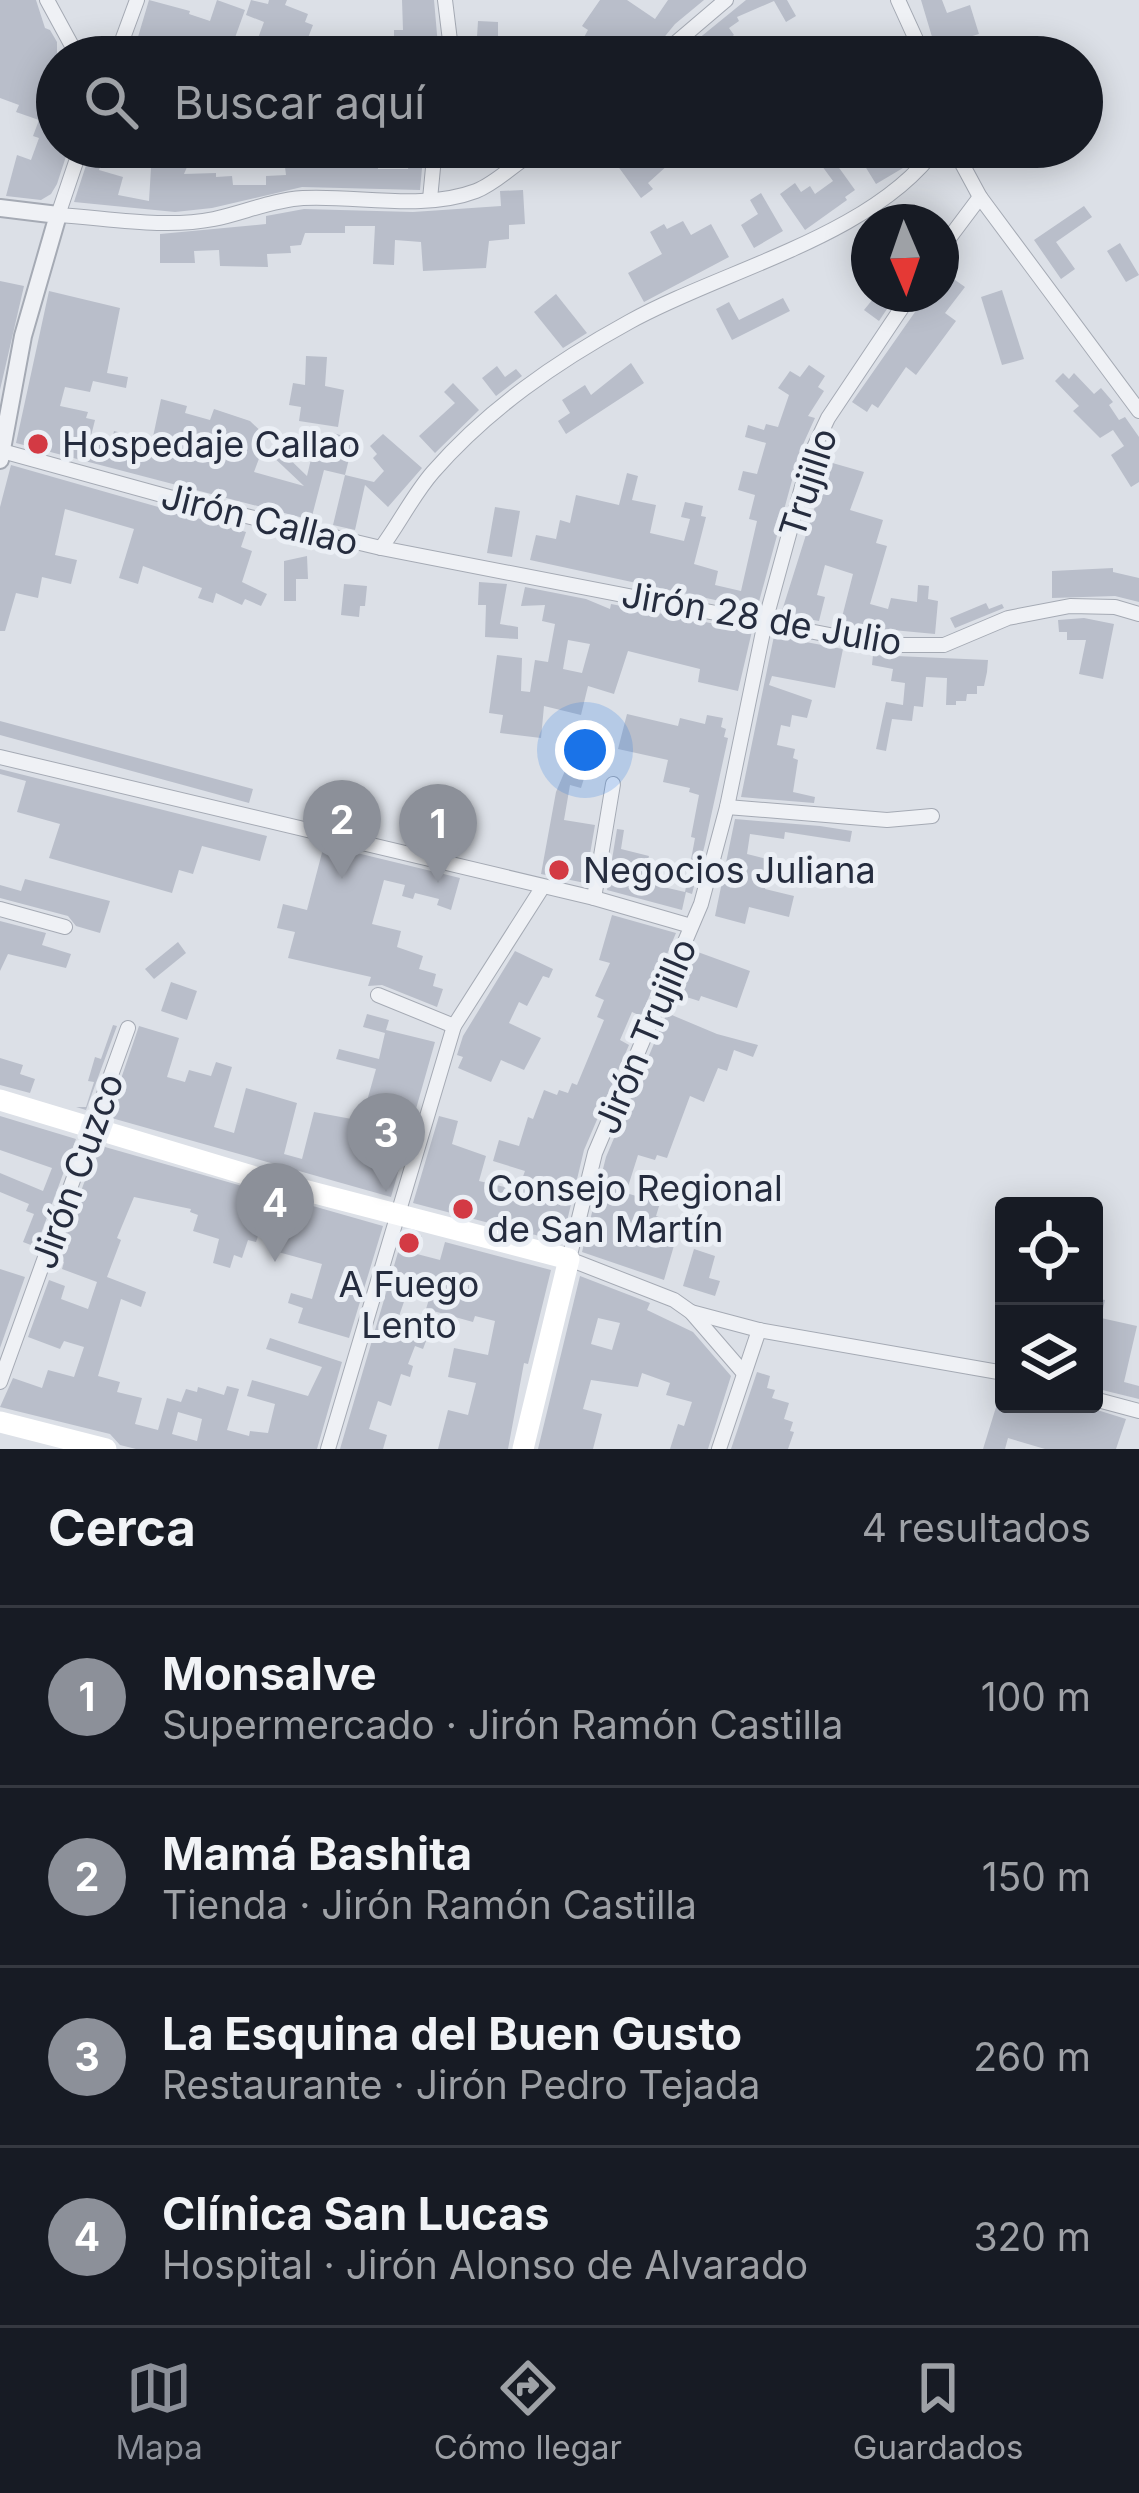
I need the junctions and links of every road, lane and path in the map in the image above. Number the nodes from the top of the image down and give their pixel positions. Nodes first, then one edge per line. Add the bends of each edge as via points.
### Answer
1 (47, 0) edge
2 (137, 0) edge
3 (445, 0) edge
4 (726, 0) edge
5 (898, 0) edge
6 (66, 36) edge
7 (124, 36) edge
8 (449, 36) edge
9 (683, 36) edge
10 (913, 36) edge
11 (74, 168) edge
12 (433, 168) edge
13 (507, 168) edge
14 (917, 168) edge
15 (964, 168) edge
16 (980, 197) junction
17 (430, 199) junction
18 (0, 208) edge
19 (58, 215) junction
20 (959, 225) edge
21 (899, 312) edge
22 (1139, 411) edge
23 (1, 454) edge
24 (381, 548) junction
25 (1139, 614) edge
26 (765, 622) junction
27 (0, 757) edge
28 (613, 784) dead end
29 (727, 807) junction
30 (932, 817) dead end
31 (542, 888) junction
32 (594, 898) junction
33 (0, 909) edge
34 (692, 926) junction
35 (65, 927) dead end
36 (378, 995) dead end
37 (454, 1026) junction
38 (128, 1028) dead end
39 (0, 1100) edge
40 (93, 1130) junction
41 (395, 1215) junction
42 (569, 1259) junction
43 (691, 1312) junction
44 (759, 1330) junction
45 (742, 1371) junction
46 (995, 1371) edge
47 (0, 1382) edge
48 (1103, 1402) edge
49 (1139, 1412) edge
50 (0, 1422) edge
51 (106, 1449) edge
52 (328, 1449) edge
53 (523, 1449) edge
54 (719, 1449) edge

1 - 6 street
2 - 7 street
3 - 8 street
4 - 9 street
5 - 10 street
11 - 19 street
12 - 17 street
13 - 17 street via 482,189
14 - 24 street via 815,240 630,321 533,380 430,476
15 - 16 street
16 - 20 street
16 - 22 street
17 - 19 street via 299,198 178,223
18 - 19 street
19 - 23 street
21 - 26 street, Trujillo via 812,454
23 - 24 street, Jirón Callao
24 - 26 street, Jirón 28 de Julio
25 - 26 street, Jirón 28 de Julio via 1070,606 1008,618 944,645 880,645
26 - 29 street, Jirón Trujillo
27 - 31 street
28 - 32 street
29 - 30 street
29 - 34 street, Jirón Trujillo
31 - 32 street
31 - 37 street
32 - 34 street
33 - 35 street
34 - 42 street, Jirón Trujillo via 596,1153
36 - 37 street
37 - 41 street
38 - 40 street, Jirón Cuzco
39 - 40 main road
40 - 41 main road
40 - 47 street, Jirón Cuzco
41 - 42 main road
41 - 52 street
42 - 43 street
42 - 53 main road, Jirón Trujillo
43 - 44 street
43 - 45 street
44 - 45 street
44 - 46 street
45 - 54 street
48 - 49 street
50 - 51 main road

